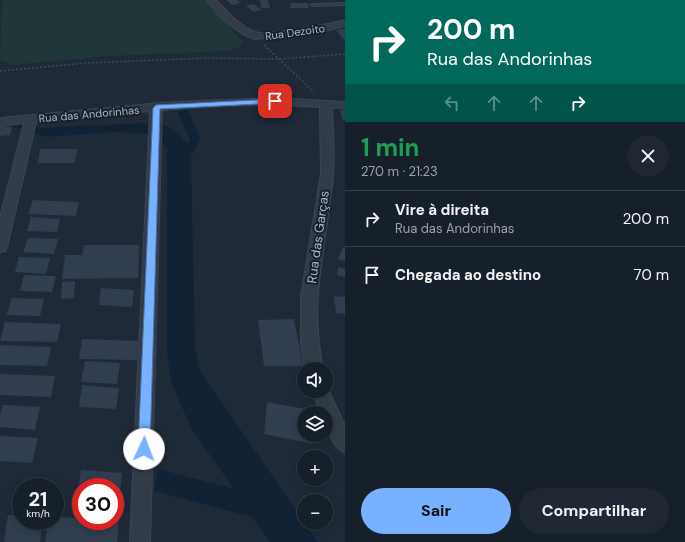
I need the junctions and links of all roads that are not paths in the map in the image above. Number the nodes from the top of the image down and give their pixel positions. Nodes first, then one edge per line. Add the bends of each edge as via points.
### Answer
1 (211, 0) edge
2 (345, 4) edge
3 (313, 5) dead end
4 (345, 23) edge
5 (326, 104) junction
6 (345, 105) edge
7 (156, 108) junction
8 (31, 119) junction
9 (0, 122) edge
10 (0, 248) edge
11 (312, 362) edge
12 (324, 398) edge
13 (345, 444) edge
14 (140, 542) edge

1 - 4 street, Rua Dezoito via 236,25 255,36 321,29
2 - 3 lane
5 - 6 street, Rua das Andorinhas
5 - 7 street, Rua das Andorinhas via 253,102
5 - 11 street, Rua das Garças via 327,175 307,316
7 - 8 street, Rua das Andorinhas
7 - 14 street
8 - 9 street, Rua das Andorinhas
8 - 10 street
12 - 13 street

